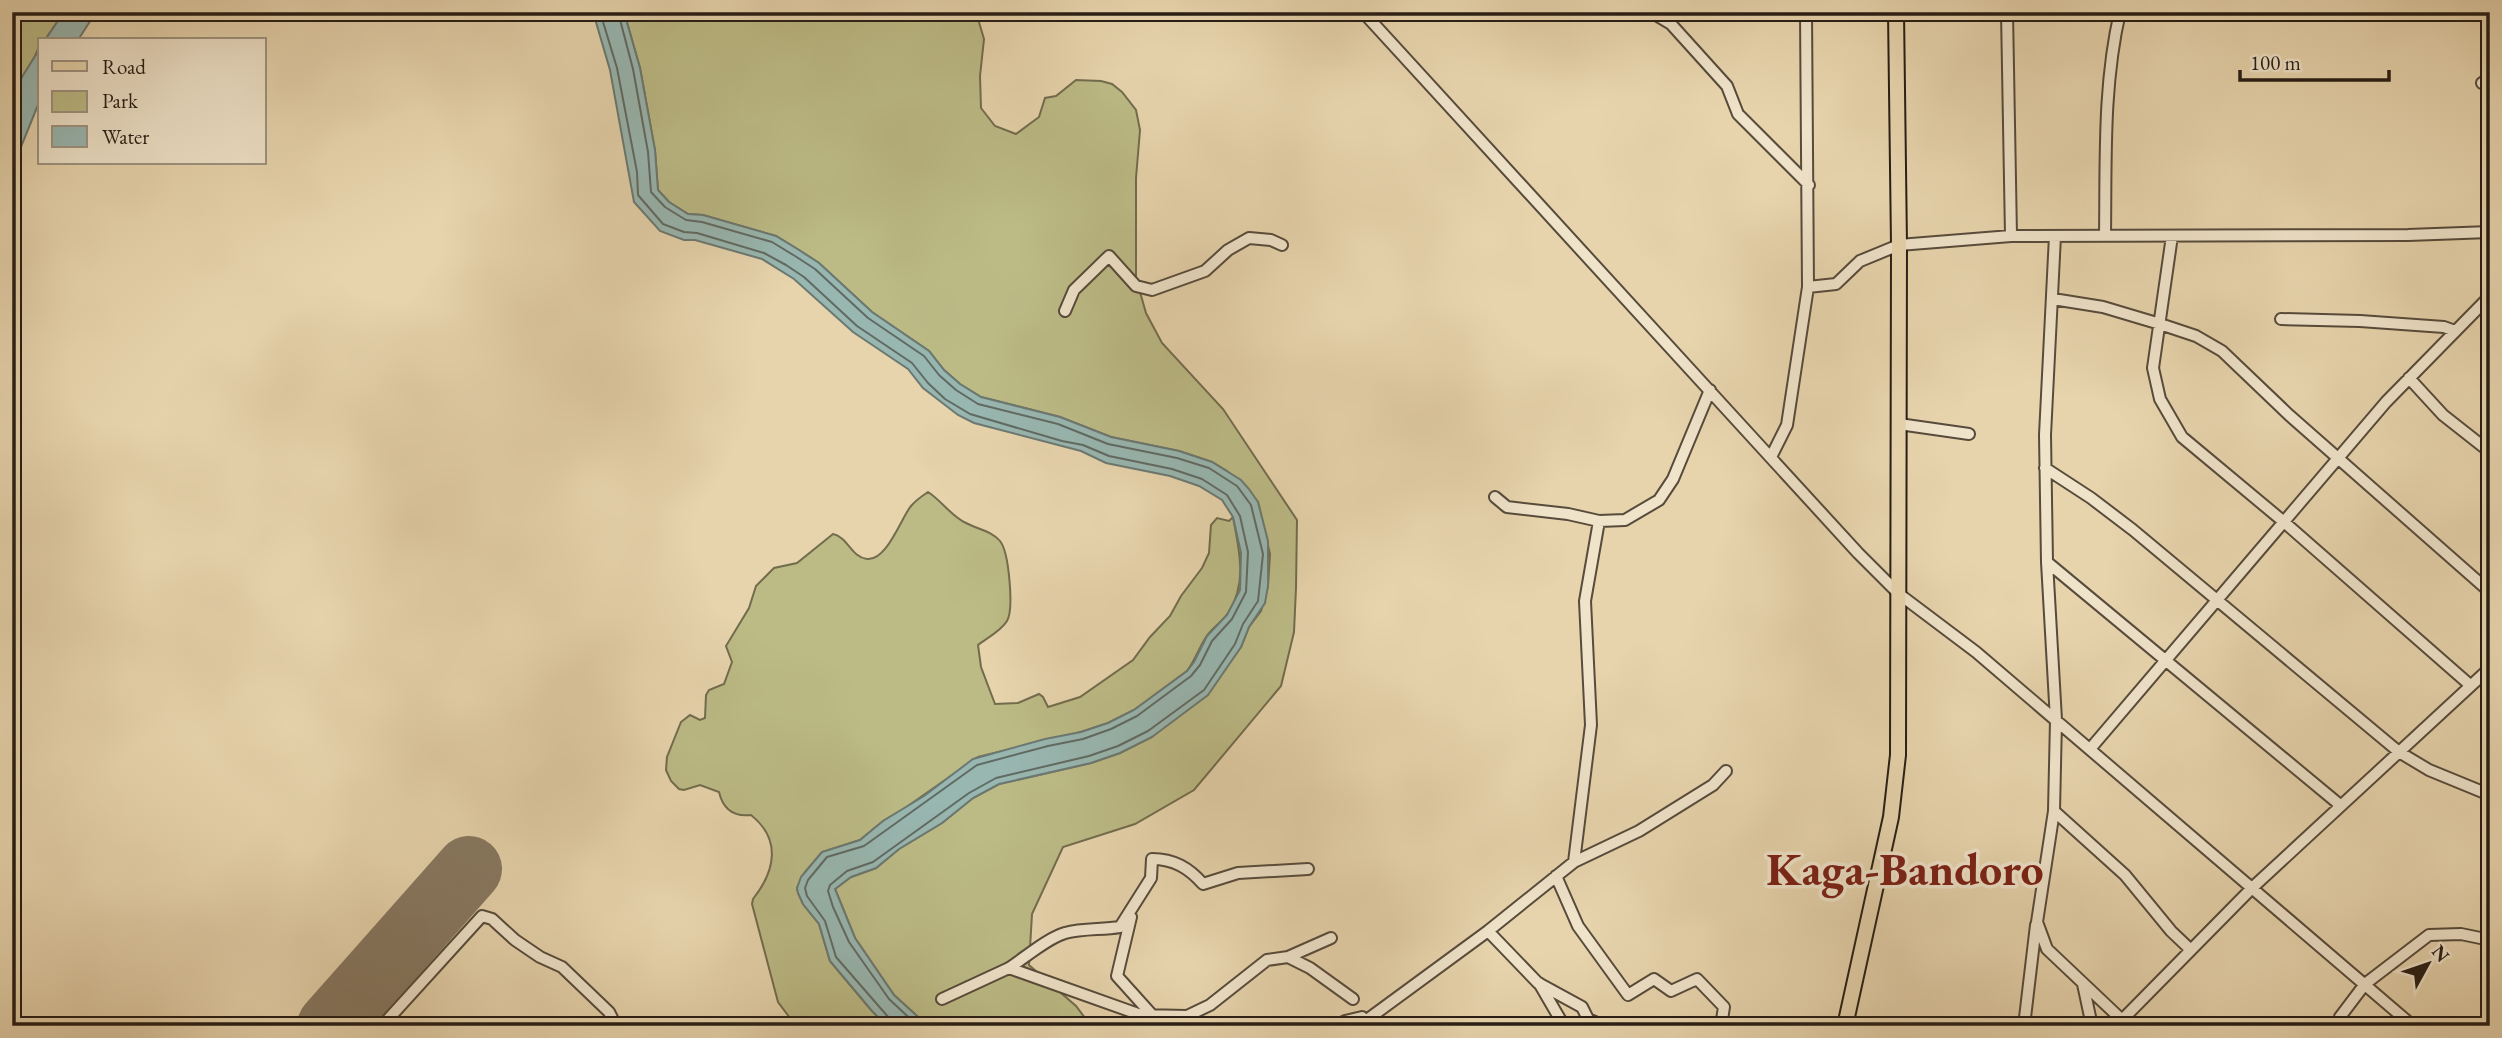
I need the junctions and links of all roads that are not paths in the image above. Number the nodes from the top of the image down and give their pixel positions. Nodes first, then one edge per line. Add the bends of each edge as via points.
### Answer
1 (1363, 12) edge
2 (1651, 12) edge
3 (1665, 12) edge
4 (1806, 12) edge
5 (1896, 12) edge
6 (2007, 12) edge
7 (2120, 12) edge
8 (1671, 24) junction
9 (1809, 185) junction
10 (2490, 232) edge
11 (2011, 236) junction
12 (2055, 236) junction
13 (2105, 236) junction
14 (2172, 236) junction
15 (1282, 245) dead end
16 (1899, 245) junction
17 (1808, 287) junction
18 (2490, 296) edge
19 (2053, 299) junction
20 (1065, 311) dead end
21 (2281, 320) dead end
22 (2160, 324) junction
23 (2455, 331) junction
24 (2409, 379) junction
25 (1710, 390) junction
26 (1899, 424) junction
27 (1969, 434) dead end
28 (2490, 452) edge
29 (1771, 457) junction
30 (2339, 457) junction
31 (2045, 468) junction
32 (1495, 497) dead end
33 (1599, 521) junction
34 (2284, 522) junction
35 (2047, 562) junction
36 (2490, 592) edge
37 (1899, 594) junction
38 (2218, 599) junction
39 (2166, 661) junction
40 (2490, 668) edge
41 (2470, 685) junction
42 (2056, 720) junction
43 (2090, 749) junction
44 (2399, 752) junction
45 (1726, 771) dead end
46 (2490, 795) edge
47 (2340, 805) junction
48 (2054, 811) junction
49 (1574, 862) junction
50 (1308, 869) dead end
51 (1556, 876) junction
52 (2252, 888) junction
53 (1133, 908) junction
54 (2037, 922) junction
55 (1488, 930) junction
56 (1331, 939) dead end
57 (2490, 940) edge
58 (2191, 950) junction
59 (1288, 957) junction
60 (1009, 968) junction
61 (1538, 983) junction
62 (2083, 983) junction
63 (2365, 984) junction
64 (942, 999) dead end
65 (1353, 999) dead end
66 (1153, 1016) junction
67 (1184, 1021) edge
68 (2118, 1023) edge
69 (382, 1026) edge
70 (617, 1026) edge
71 (1162, 1026) edge
72 (1338, 1026) edge
73 (1564, 1026) edge
74 (1604, 1026) edge
75 (1721, 1026) edge
76 (1845, 1026) edge
77 (2024, 1026) edge
78 (2092, 1026) edge
79 (2350, 1026) edge
80 (2413, 1026) edge

1 - 25 street
2 - 8 street
3 - 8 street
4 - 9 street
5 - 16 main road
6 - 11 street
7 - 13 street via 2112,47 2107,114
8 - 9 street via 1727,86 1738,114
9 - 17 street
10 - 14 street
11 - 12 street
11 - 16 street
12 - 13 street
12 - 19 street
13 - 14 street
14 - 22 street
15 - 20 street via 1250,238 1205,271 1152,290 1136,286 1109,256 1074,290
16 - 17 street via 1860,261 1836,284
16 - 26 main road
17 - 29 street via 1787,425
18 - 23 street
19 - 22 street via 2103,307
19 - 31 street
21 - 23 street via 2360,321
22 - 30 street via 2222,351
22 - 34 street via 2154,368 2160,400 2182,437
23 - 24 street
24 - 28 street via 2443,415
24 - 30 street
25 - 29 street
25 - 33 street via 1673,479 1659,500 1625,520
26 - 27 street
26 - 37 main road
29 - 37 street
30 - 34 street
30 - 36 street
31 - 35 street
31 - 38 street via 2091,498
32 - 33 street via 1507,507
33 - 49 street via 1585,601 1591,725
34 - 38 street
34 - 41 street
35 - 39 street
35 - 42 street
37 - 42 street
37 - 76 main road via 1898,755 1891,817
38 - 39 street
38 - 44 street
39 - 43 street
39 - 47 street
40 - 41 street
41 - 44 street
42 - 43 street
42 - 48 street
43 - 52 street
44 - 46 street
44 - 47 street
45 - 49 street via 1713,785 1639,831
47 - 52 street
48 - 54 street
48 - 58 street via 2124,875
49 - 51 street
50 - 53 street via 1238,873 1203,884 1176,863 1152,859 1151,878
51 - 55 street
51 - 75 street via 1578,926 1628,995 1654,979 1671,991 1697,979 1724,1007
52 - 58 street
52 - 63 street
53 - 60 street via 1120,927 1062,934
53 - 66 street via 1117,976
54 - 62 street via 2047,949
54 - 77 street
55 - 61 street
55 - 72 street via 1363,1019
56 - 59 street
57 - 63 street via 2461,934 2428,935
58 - 68 street
59 - 65 street
59 - 67 street via 1267,960
60 - 64 street
60 - 66 street
61 - 73 street
61 - 74 street via 1582,1007 1588,1019
62 - 68 street
62 - 78 street
63 - 79 street via 2340,1017
63 - 80 street
66 - 67 street
66 - 71 street
69 - 70 street via 482,916 562,967 609,1012

